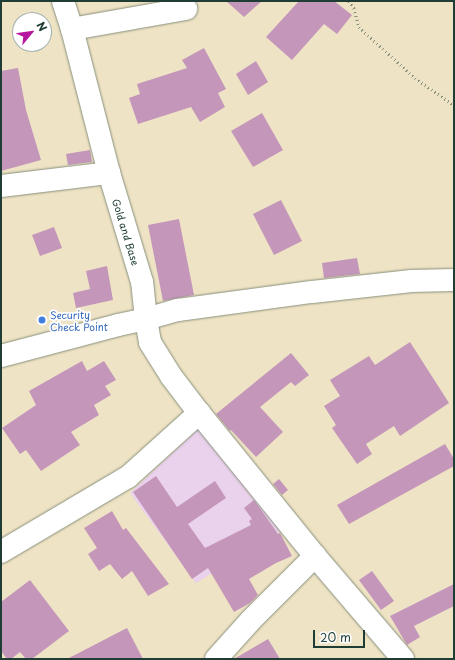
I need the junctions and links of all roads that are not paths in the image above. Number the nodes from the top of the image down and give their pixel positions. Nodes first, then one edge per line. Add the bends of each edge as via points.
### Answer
1 (63, 1) edge
2 (186, 10) dead end
3 (72, 29) junction
4 (109, 173) junction
5 (1, 186) edge
6 (452, 286) edge
7 (146, 319) junction
8 (1, 356) edge
9 (199, 413) junction
10 (1, 552) edge
11 (315, 556) junction
12 (388, 641) junction
13 (216, 659) edge
14 (403, 659) edge
15 (420, 659) edge

1 - 3 street, Gold and Base
2 - 3 street
3 - 4 street, Gold and Base
4 - 5 street
4 - 7 street, Gold and Base via 142,282
6 - 7 street via 411,281 178,310
7 - 8 street
7 - 9 street, Gold and Base via 150,342
9 - 10 street via 128,477
9 - 11 street, Gold and Base
11 - 12 street, Gold and Base
11 - 13 street
12 - 14 street, Gold and Base
12 - 15 street

